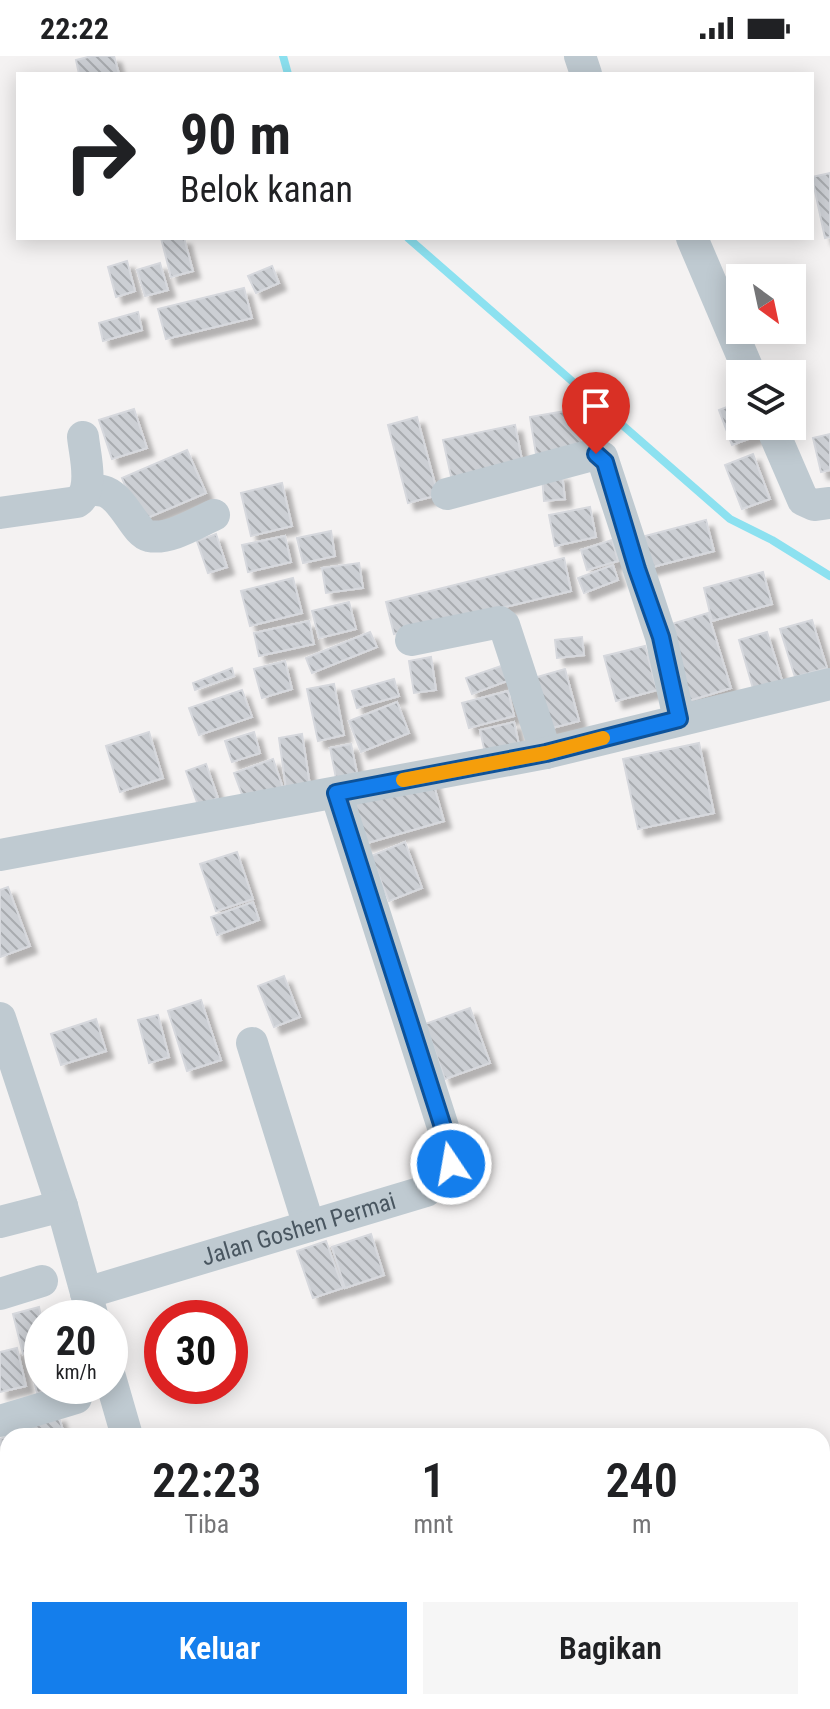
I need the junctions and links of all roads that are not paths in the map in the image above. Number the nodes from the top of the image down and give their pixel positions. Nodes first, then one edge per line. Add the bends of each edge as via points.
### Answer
1 (693, 240) edge
2 (744, 360) edge
3 (83, 437) dead end
4 (777, 440) edge
5 (88, 489) junction
6 (447, 494) dead end
7 (830, 503) edge
8 (0, 513) edge
9 (214, 515) dead end
10 (411, 640) dead end
11 (830, 684) edge
12 (679, 719) junction
13 (546, 753) junction
14 (336, 793) junction
15 (0, 855) edge
16 (0, 1018) edge
17 (252, 1043) dead end
18 (62, 1206) junction
19 (0, 1222) edge
20 (309, 1226) junction
21 (42, 1281) dead end
22 (0, 1294) edge
23 (88, 1300) edge
24 (106, 1300) edge
25 (56, 1404) edge
26 (118, 1404) edge
27 (0, 1421) edge
28 (125, 1428) edge

1 - 2 street
3 - 5 street
4 - 7 street via 803,500
5 - 8 street via 77,502
5 - 9 street via 105,491 122,503 141,533 151,536
6 - 12 street via 596,454 602,457 661,637
10 - 13 street via 504,625
11 - 12 street
12 - 13 street
13 - 14 street
14 - 15 street
14 - 20 street, Jalan Goshen Permai via 451,1152 446,1175 426,1191
16 - 18 street
17 - 20 street
18 - 19 street
18 - 23 street
20 - 24 street, Jalan Goshen Permai
21 - 22 street
25 - 27 street
26 - 28 street

